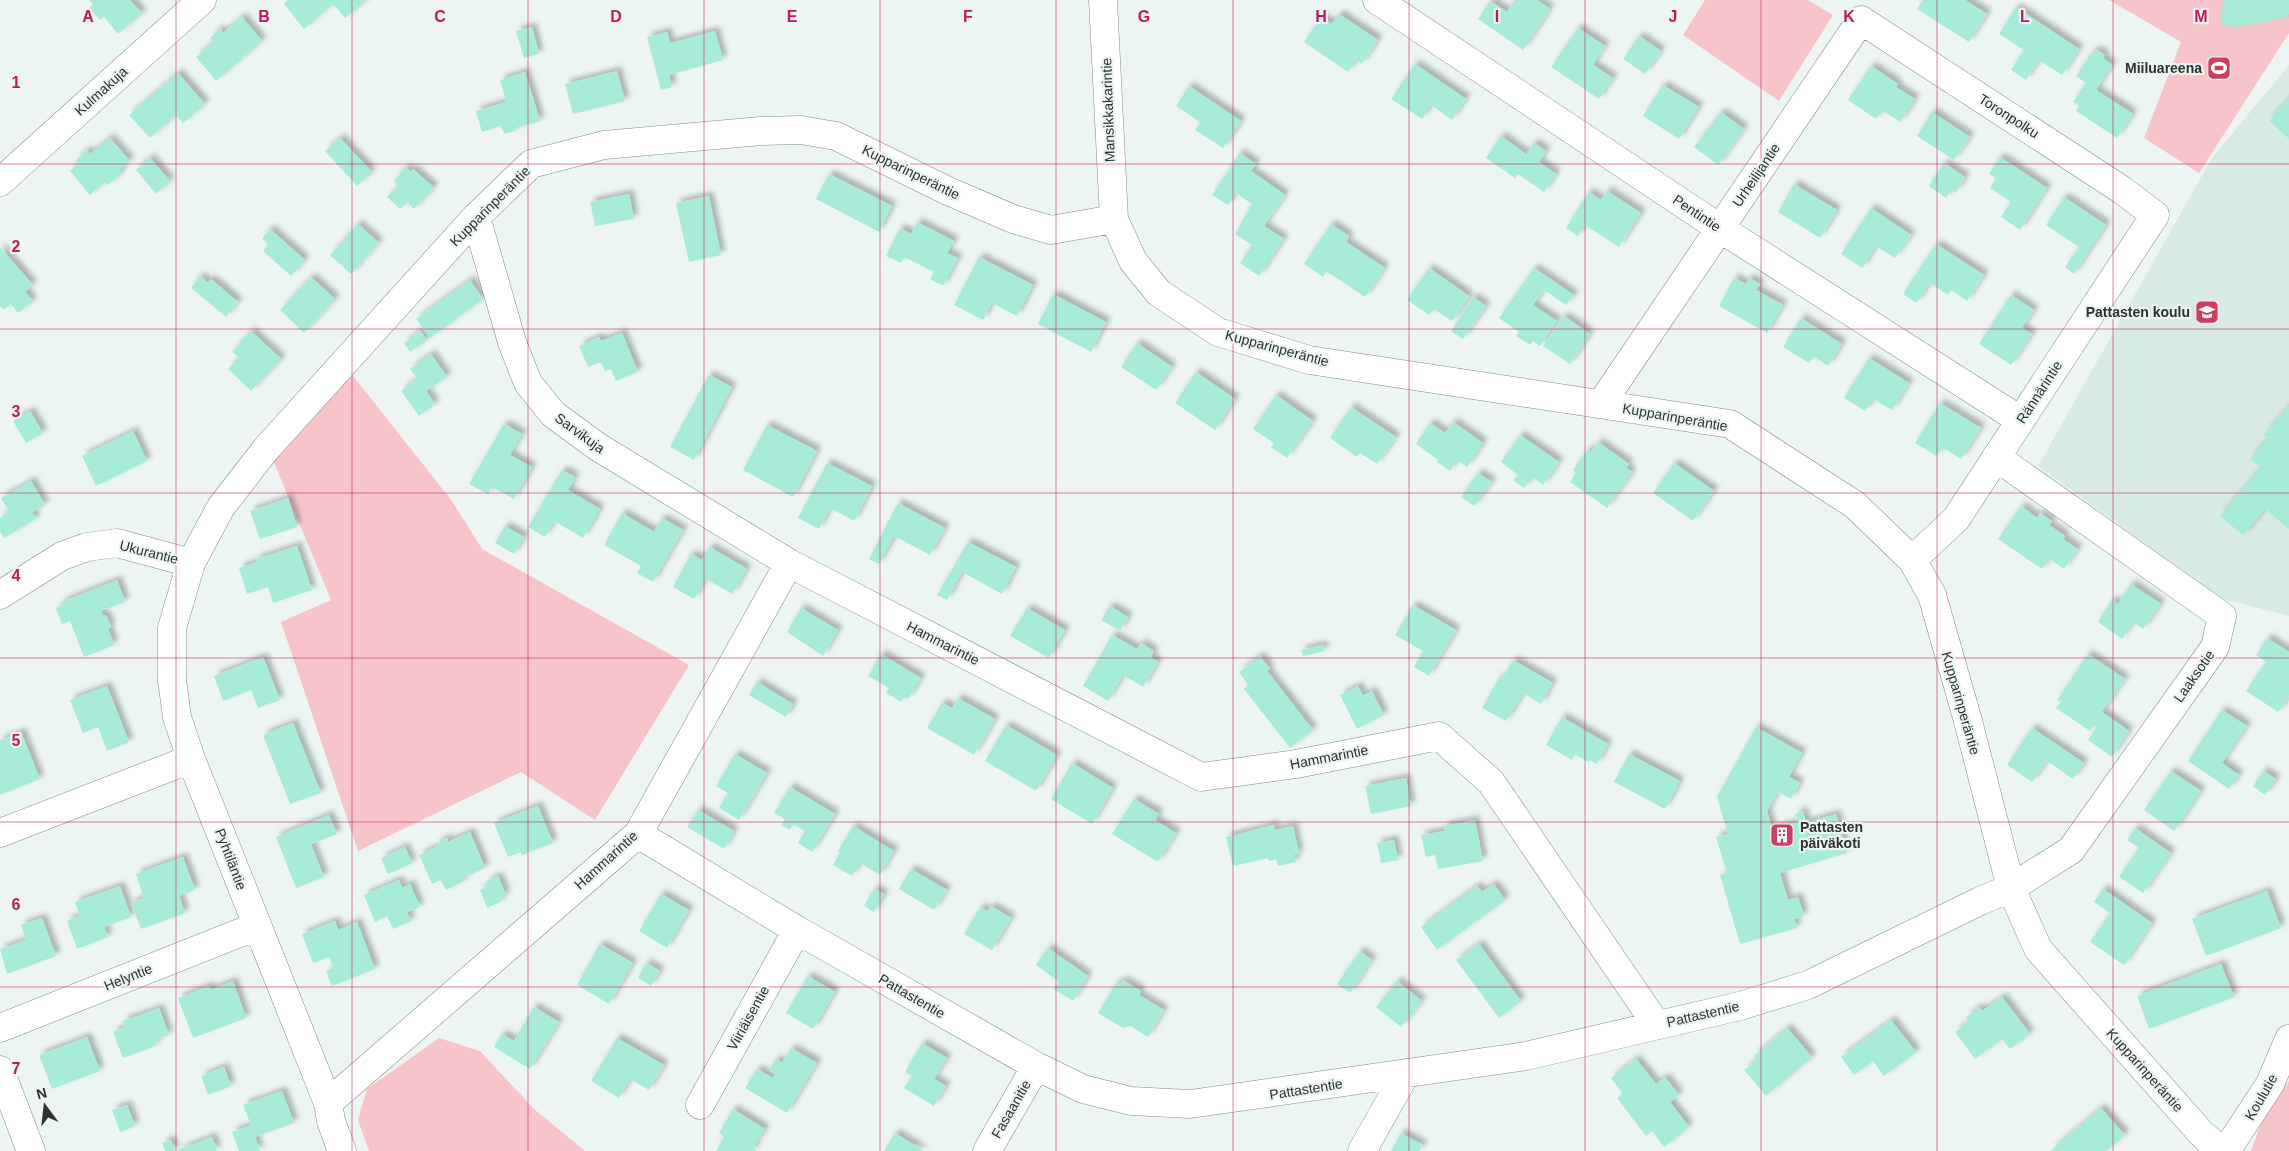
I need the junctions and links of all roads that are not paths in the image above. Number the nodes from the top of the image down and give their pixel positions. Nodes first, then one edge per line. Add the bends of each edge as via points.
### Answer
1 (202, 0) edge
2 (1103, 0) edge
3 (1377, 0) edge
4 (1861, 20) joint
5 (0, 182) edge
6 (2155, 215) joint
7 (476, 217) junction
8 (1114, 219) junction
9 (1721, 229) junction
10 (1601, 404) junction
11 (2020, 420) junction
12 (1996, 457) junction
13 (1912, 560) junction
14 (191, 563) junction
15 (789, 563) junction
16 (0, 595) edge
17 (191, 759) junction
18 (0, 832) edge
19 (638, 834) junction
20 (2011, 888) junction
21 (257, 926) junction
22 (797, 930) junction
23 (1656, 1024) junction
24 (0, 1028) edge
25 (2289, 1039) edge
26 (1036, 1066) junction
27 (0, 1070) edge
28 (1406, 1073) junction
29 (328, 1103) junction
30 (700, 1105) dead end
31 (31, 1151) edge
32 (342, 1151) edge
33 (987, 1151) edge
34 (1362, 1151) edge
35 (2221, 1151) edge
36 (2226, 1151) edge

1 - 5 street, Kulmakuja
2 - 8 street, Mansikkakarintie
3 - 9 street, Pentintie
4 - 6 street, Toronpolku via 2122,190
4 - 9 street, Urheilijantie
6 - 11 street, Rännärintie
7 - 8 street, Kupparinperäntie via 531,164 604,146 801,130 836,136 948,191 1013,219 1051,230
7 - 14 street, Kupparinperäntie via 266,449 221,507
7 - 15 street, Sarvikuja via 512,342 528,382 553,414 598,447
8 - 10 street, Kupparinperäntie via 1133,261 1159,293 1218,332 1309,360
9 - 10 street, Urheilijantie
9 - 11 street, Pentintie
10 - 13 street, Kupparinperäntie via 1730,424 1855,505
11 - 12 street, Rännärintie
12 - 13 street, Rännärintie via 1956,520
12 - 20 street, Laaksotie via 2222,616 2215,647 2070,850
13 - 20 street, Kupparinperäntie via 1932,595
14 - 16 street, Ukurantie via 117,543 87,547 62,556
14 - 17 street, Kupparinperäntie via 172,628 171,651 177,717
15 - 19 street, Hammarintie
15 - 23 street, Hammarintie via 1201,777 1296,764 1439,736 1491,782
17 - 18 street
17 - 21 street, Pyhtiläntie
19 - 22 street, Pattastentie
19 - 29 street, Hammarintie
20 - 23 street, Pattastentie via 1808,986 1740,1006
20 - 35 street, Kupparinperäntie via 2038,948 2201,1133
21 - 24 street, Helyntie
21 - 29 street, Pyhtiläntie
22 - 26 street, Pattastentie
22 - 30 street, Viiriäisentie
23 - 28 street, Pattastentie via 1526,1056
25 - 36 street, Koulutie via 2270,1084
26 - 28 street, Pattastentie via 1083,1089 1131,1101 1190,1104
26 - 33 street, Fasaanitie
27 - 31 street
28 - 34 street
29 - 32 street, Pyhtiläntie

